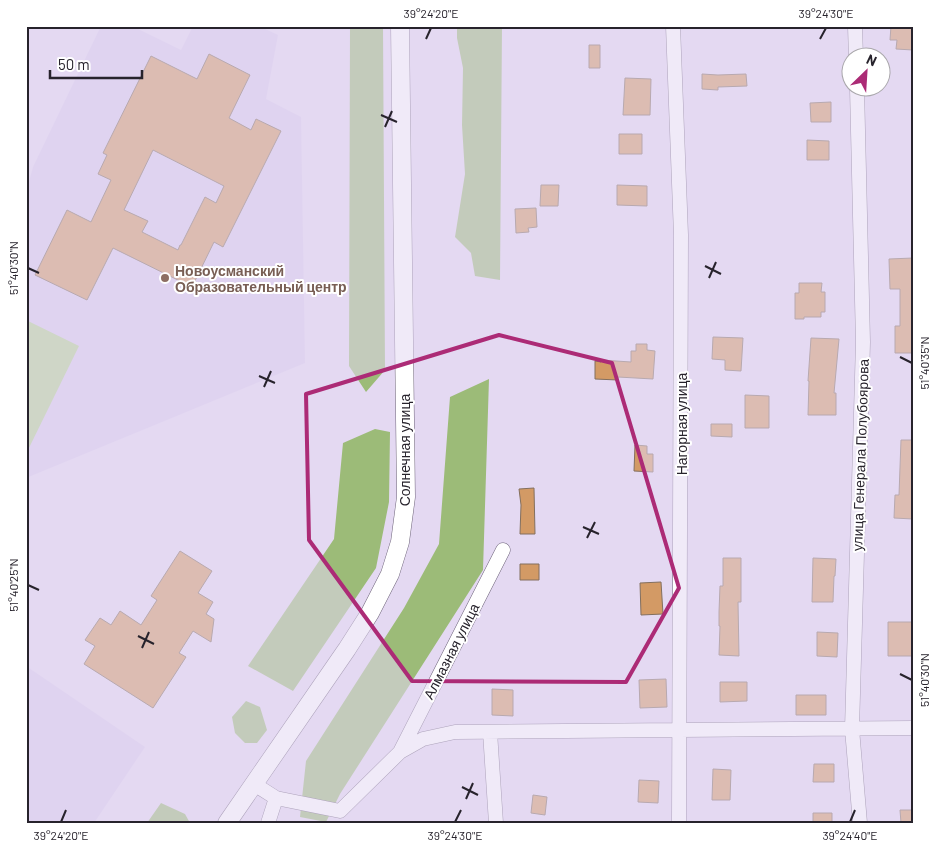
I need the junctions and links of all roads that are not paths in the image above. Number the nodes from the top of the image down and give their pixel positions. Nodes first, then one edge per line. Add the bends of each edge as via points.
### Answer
1 (400, 26) edge
2 (673, 26) edge
3 (855, 26) edge
4 (856, 48) edge
5 (857, 98) edge
6 (503, 550) dead end
7 (913, 728) edge
8 (852, 729) junction
9 (680, 730) junction
10 (490, 732) junction
11 (400, 752) junction
12 (254, 784) junction
13 (276, 798) junction
14 (227, 823) edge
15 (268, 823) edge
16 (496, 823) edge
17 (679, 823) edge
18 (860, 823) edge

1 - 12 street, Солнечная улица via 406,497 400,542 390,574 370,613
2 - 9 street, Нагорная улица via 681,235
3 - 4 street
5 - 8 street, улица Генерала Полубоярова via 863,342
6 - 11 street, Алмазная улица
7 - 8 street
8 - 9 street
8 - 18 street, улица Генерала Полубоярова
9 - 10 street
9 - 17 street, Нагорная улица
10 - 11 street via 455,732 423,739
10 - 16 street
11 - 13 street via 340,811
12 - 13 street
12 - 14 street, Солнечная улица
13 - 15 street

